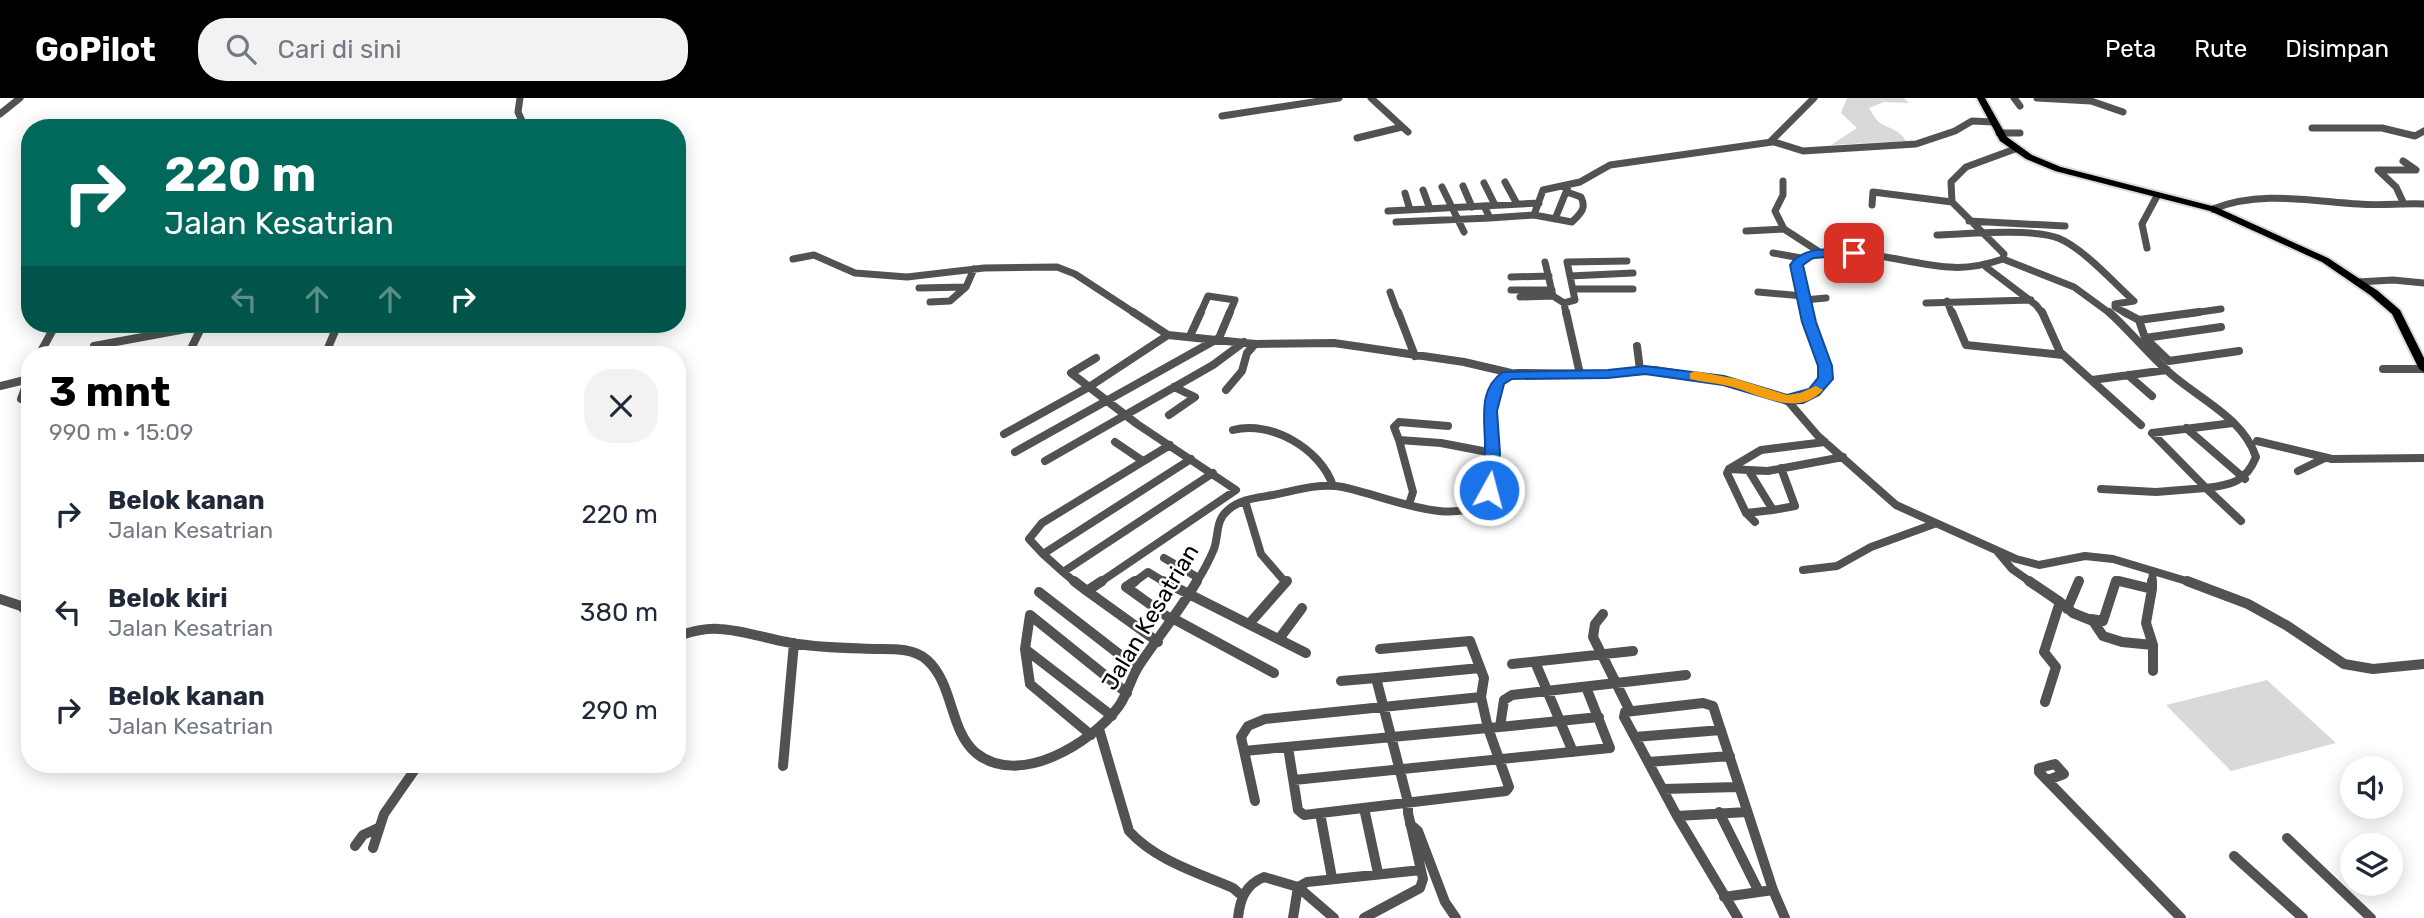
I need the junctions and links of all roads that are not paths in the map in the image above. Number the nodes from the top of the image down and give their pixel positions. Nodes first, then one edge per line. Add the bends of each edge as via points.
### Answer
1 (20, 98) edge
2 (520, 98) edge
3 (1339, 98) edge
4 (1370, 98) edge
5 (1814, 98) edge
6 (1980, 98) edge
7 (2014, 98) edge
8 (2031, 98) edge
9 (2037, 102) edge
10 (2020, 106) dead end
11 (2123, 112) dead end
12 (0, 114) edge
13 (1222, 116) dead end
14 (520, 119) edge
15 (1993, 122) junction
16 (2312, 128) dead end
17 (2424, 131) edge
18 (1998, 132) junction
19 (2020, 133) dead end
20 (1357, 138) dead end
21 (1776, 144) junction
22 (2015, 149) junction
23 (2403, 161) dead end
24 (1783, 181) dead end
25 (1505, 182) dead end
26 (1485, 183) dead end
27 (1463, 186) dead end
28 (1442, 187) dead end
29 (1569, 187) junction
30 (1423, 190) dead end
31 (1405, 193) dead end
32 (2157, 196) junction
33 (1952, 202) junction
34 (1539, 203) junction
35 (1517, 204) junction
36 (2404, 204) junction
37 (2424, 204) edge
38 (1494, 205) junction
39 (1872, 205) dead end
40 (1484, 206) junction
41 (1472, 207) junction
42 (1452, 208) junction
43 (1430, 209) junction
44 (2213, 209) junction
45 (1410, 210) junction
46 (1388, 211) dead end
47 (1534, 215) junction
48 (1490, 218) junction
49 (1458, 219) junction
50 (1555, 219) junction
51 (1969, 221) junction
52 (1396, 222) dead end
53 (2065, 226) dead end
54 (1784, 229) junction
55 (1746, 231) dead end
56 (1465, 232) dead end
57 (1982, 233) junction
58 (1937, 235) dead end
59 (2056, 237) joint
60 (2147, 248) dead end
61 (1773, 253) dead end
62 (1821, 253) junction
63 (1801, 258) junction
64 (793, 259) dead end
65 (2003, 260) junction
66 (1627, 261) dead end
67 (1545, 262) dead end
68 (1986, 267) junction
69 (974, 269) junction
70 (1633, 274) dead end
71 (1570, 275) junction
72 (1549, 276) junction
73 (1511, 277) dead end
74 (2358, 282) junction
75 (2424, 283) edge
76 (966, 287) junction
77 (919, 288) dead end
78 (1573, 289) junction
79 (1633, 289) dead end
80 (1511, 290) dead end
81 (1390, 292) dead end
82 (1758, 292) dead end
83 (1553, 293) junction
84 (1520, 297) dead end
85 (1804, 298) junction
86 (1826, 298) dead end
87 (2031, 300) junction
88 (950, 301) junction
89 (1947, 301) junction
90 (930, 302) dead end
91 (1564, 303) junction
92 (1926, 303) dead end
93 (940, 309) dead end
94 (2221, 309) dead end
95 (2139, 320) junction
96 (2221, 327) dead end
97 (164, 333) edge
98 (1168, 335) junction
99 (1189, 336) junction
100 (1219, 338) junction
101 (2145, 338) junction
102 (1244, 342) junction
103 (1255, 344) junction
104 (94, 346) dead end
105 (1637, 346) dead end
106 (2239, 351) dead end
107 (2063, 355) junction
108 (1415, 356) junction
109 (1096, 358) dead end
110 (2383, 369) dead end
111 (2424, 369) edge
112 (1640, 370) junction
113 (2167, 370) junction
114 (1513, 374) junction
115 (1580, 374) junction
116 (2129, 374) junction
117 (2092, 380) junction
118 (21, 384) edge
119 (0, 386) edge
120 (1089, 387) junction
121 (1174, 387) junction
122 (1226, 390) dead end
123 (2152, 396) dead end
124 (1787, 400) junction
125 (1108, 402) junction
126 (1125, 415) junction
127 (1170, 415) dead end
128 (2233, 423) junction
129 (2141, 425) dead end
130 (1448, 426) dead end
131 (2186, 428) junction
132 (1233, 430) dead end
133 (1004, 434) dead end
134 (1399, 440) junction
135 (2257, 441) dead end
136 (1115, 442) dead end
137 (1825, 442) junction
138 (1170, 445) junction
139 (1015, 452) dead end
140 (1493, 453) junction
141 (1843, 457) junction
142 (2325, 458) junction
143 (2424, 458) edge
144 (1191, 459) junction
145 (1045, 461) dead end
146 (1143, 461) junction
147 (1781, 468) junction
148 (1729, 469) junction
149 (1749, 471) junction
150 (2298, 471) dead end
151 (1213, 473) junction
152 (2245, 480) junction
153 (1333, 486) junction
154 (2206, 488) junction
155 (2101, 489) dead end
156 (1245, 501) junction
157 (1409, 504) junction
158 (1773, 510) junction
159 (1746, 513) junction
160 (2241, 521) dead end
161 (1755, 522) dead end
162 (1934, 524) junction
163 (1995, 548) junction
164 (1043, 554) junction
165 (1164, 558) dead end
166 (1802, 570) dead end
167 (2153, 570) junction
168 (1063, 572) junction
169 (1198, 577) junction
170 (2079, 580) dead end
171 (2152, 589) junction
172 (1087, 591) junction
173 (1040, 592) dead end
174 (1188, 595) junction
175 (0, 599) edge
176 (21, 606) edge
177 (2064, 606) junction
178 (1302, 608) dead end
179 (1603, 614) dead end
180 (2087, 618) junction
181 (1173, 619) junction
182 (1250, 624) junction
183 (686, 633) edge
184 (1279, 639) junction
185 (1158, 642) junction
186 (794, 643) junction
187 (2152, 645) junction
188 (1025, 649) junction
189 (1380, 649) dead end
190 (1633, 651) dead end
191 (1306, 653) dead end
192 (1602, 655) junction
193 (1535, 662) junction
194 (1512, 664) dead end
195 (2424, 664) edge
196 (1137, 668) junction
197 (1480, 668) junction
198 (2153, 671) dead end
199 (1273, 673) dead end
200 (1686, 675) dead end
201 (1376, 678) junction
202 (1341, 681) dead end
203 (1617, 683) junction
204 (1586, 687) junction
205 (1548, 691) junction
206 (1127, 693) junction
207 (1481, 697) junction
208 (2045, 702) dead end
209 (1381, 705) junction
210 (1630, 711) junction
211 (1112, 716) junction
212 (1599, 717) junction
213 (1560, 721) junction
214 (1494, 728) junction
215 (1721, 730) junction
216 (1095, 732) junction
217 (1390, 736) junction
218 (1635, 737) junction
219 (1288, 747) junction
220 (1244, 751) junction
221 (1573, 752) junction
222 (1730, 756) junction
223 (1501, 760) junction
224 (1648, 762) junction
225 (783, 766) dead end
226 (1400, 769) junction
227 (412, 773) edge
228 (1294, 780) junction
229 (2048, 780) dead end
230 (1738, 788) junction
231 (1663, 789) junction
232 (1255, 801) dead end
233 (1408, 802) junction
234 (1364, 808) junction
235 (1718, 812) junction
236 (1747, 812) junction
237 (1320, 813) junction
238 (1677, 816) junction
239 (1410, 824) junction
240 (378, 828) junction
241 (2287, 838) dead end
242 (355, 846) dead end
243 (373, 848) dead end
244 (2234, 856) dead end
245 (1421, 870) junction
246 (1378, 873) junction
247 (1332, 878) junction
248 (1298, 887) junction
249 (1773, 890) junction
250 (1759, 892) junction
251 (1241, 895) junction
252 (1724, 897) junction
253 (1238, 918) edge
254 (1293, 918) edge
255 (1334, 918) edge
256 (1364, 918) edge
257 (1456, 918) edge
258 (1738, 918) edge
259 (1784, 918) edge
260 (2182, 918) edge
261 (2302, 918) edge
262 (2371, 918) edge

1 - 12 street
2 - 14 street
3 - 13 street
4 - 20 street via 1405,130
5 - 21 street via 1771,140
6 - 15 highway
7 - 10 street
8 - 9 street
9 - 11 street via 2091,101
15 - 18 highway
15 - 21 street via 1972,121 1916,144 1803,151
16 - 17 street via 2382,128 2415,136
18 - 19 street
18 - 22 highway
21 - 29 street via 1622,166
22 - 32 highway via 2058,169
22 - 33 street via 1959,171 1951,182
23 - 36 street via 2416,170 2378,170 2396,187
24 - 54 street via 1783,195 1775,211
25 - 35 street
26 - 38 street
27 - 41 street
28 - 42 street
29 - 34 street via 1543,190
29 - 50 street
29 - 50 street via 1584,202 1582,213 1572,222
30 - 43 street
31 - 45 street
32 - 44 highway
32 - 60 street via 2142,224
33 - 39 street via 1873,192
33 - 51 street
34 - 35 street
34 - 47 street
35 - 38 street
36 - 37 street
36 - 44 street via 2243,199
38 - 40 street
40 - 41 street
40 - 48 street
41 - 42 street
42 - 43 street
42 - 49 street
43 - 45 street
44 - 74 highway via 2305,249
45 - 46 street
47 - 48 street
47 - 50 street
48 - 49 street
49 - 52 street
49 - 56 street
51 - 53 street
51 - 57 street
54 - 55 street
54 - 62 street
57 - 58 street
57 - 59 street
57 - 65 street via 2004,254
59 - 95 street via 2134,301 2115,307
61 - 63 street
62 - 63 street
62 - 68 street via 1868,254 1941,268
63 - 85 street via 1796,270
64 - 69 street via 814,255 855,272 907,277
65 - 68 street
65 - 113 street via 2083,292 2113,313
66 - 71 street via 1567,262
67 - 72 street
68 - 87 street
69 - 76 street
69 - 98 street via 1062,268
70 - 71 street
71 - 78 street
72 - 73 street
72 - 83 street
74 - 75 street
74 - 111 highway via 2396,312
76 - 77 street
76 - 88 street
78 - 79 street
78 - 91 street via 1576,300
80 - 83 street
81 - 108 street
82 - 85 street
83 - 84 street
83 - 91 street
85 - 86 street
85 - 124 street via 1826,379 1808,395
87 - 89 street
87 - 107 street via 2043,313
88 - 90 street
88 - 93 street
89 - 92 street
89 - 107 street via 1966,345
91 - 115 street
94 - 95 street
95 - 101 street
96 - 101 street
97 - 104 street
98 - 99 street
98 - 120 street
99 - 100 street
99 - 100 street via 1208,296 1235,300
100 - 102 street
100 - 125 street
101 - 106 street via 2169,361
102 - 103 street
102 - 121 street
103 - 108 street via 1334,343
103 - 122 street
105 - 112 street
107 - 117 street
108 - 114 street
109 - 120 street via 1071,373
110 - 111 street
112 - 115 street
112 - 124 street via 1724,381
113 - 116 street
113 - 128 street
114 - 115 street
114 - 140 street via 1497,382 1492,397
116 - 117 street
116 - 123 street
117 - 129 street
118 - 119 street
120 - 125 street
120 - 133 street
121 - 126 street
121 - 127 street via 1195,397
124 - 137 street
125 - 126 street
125 - 139 street
126 - 138 street
126 - 145 street
128 - 131 street
128 - 152 street via 2256,453
130 - 134 street via 1399,422 1394,427
131 - 152 street
131 - 154 street via 2152,434
132 - 153 street via 1254,426 1310,451 1328,471
134 - 140 street
134 - 157 street via 1413,492
135 - 142 street
136 - 146 street
137 - 141 street
137 - 148 street via 1761,450
138 - 144 street
138 - 146 street
140 - 157 street via 1489,490 1475,508 1451,513
141 - 147 street
141 - 162 street via 1896,505
142 - 143 street
142 - 150 street
144 - 151 street
144 - 164 street
146 - 164 street via 1034,530 1030,542
147 - 149 street
147 - 158 street via 1795,506
148 - 149 street
148 - 159 street
149 - 158 street
151 - 168 street
151 - 172 street via 1236,490
152 - 154 street
153 - 156 street
153 - 157 street
154 - 155 street via 2156,492
154 - 160 street
156 - 169 street, Jalan Kesatrian via 1222,517 1215,547
156 - 182 street via 1261,554 1287,581
158 - 159 street
159 - 161 street
162 - 163 street
162 - 166 street via 1871,547 1836,566
163 - 167 street via 2039,565 2095,556
163 - 177 street via 2012,569
164 - 168 street
165 - 169 street
167 - 171 street
167 - 195 street via 2248,604 2344,664 2373,669
168 - 172 street
169 - 174 street, Jalan Kesatrian
170 - 177 street
171 - 180 street via 2116,580 2104,621
171 - 187 street via 2146,623
172 - 185 street
173 - 196 street
174 - 181 street, Jalan Kesatrian
174 - 181 street via 1148,572 1126,587
174 - 182 street
175 - 176 street
177 - 180 street
177 - 208 street via 2044,652 2056,667
178 - 184 street
179 - 192 street via 1593,633
180 - 187 street via 2103,636
181 - 185 street, Jalan Kesatrian
181 - 199 street
182 - 184 street
183 - 186 street, Jalan Kesatrian via 726,630
184 - 191 street
185 - 196 street, Jalan Kesatrian
186 - 216 street, Jalan Kesatrian via 898,649 925,658 941,676 969,745 990,761 1010,765 1034,762
186 - 225 street
187 - 198 street
188 - 206 street via 1030,615
188 - 211 street
188 - 216 street via 1030,684
189 - 197 street via 1469,641
190 - 192 street
192 - 193 street
192 - 203 street
193 - 194 street
193 - 205 street
196 - 206 street, Jalan Kesatrian
197 - 201 street
197 - 207 street via 1484,682
200 - 203 street
201 - 202 street
201 - 209 street
203 - 204 street
203 - 210 street
204 - 205 street
204 - 212 street
205 - 213 street
205 - 214 street via 1507,697
206 - 211 street, Jalan Kesatrian
207 - 209 street
207 - 214 street
209 - 217 street
209 - 220 street via 1253,722 1241,737
210 - 215 street via 1708,703
210 - 218 street via 1623,713
211 - 216 street, Jalan Kesatrian
212 - 213 street
212 - 221 street via 1611,748
213 - 214 street
213 - 221 street
214 - 217 street
214 - 223 street
215 - 218 street
215 - 222 street
216 - 251 street via 1105,742 1128,830 1175,862
217 - 219 street
217 - 226 street
218 - 224 street
219 - 220 street
219 - 228 street
220 - 232 street
221 - 223 street
222 - 224 street
222 - 230 street
223 - 226 street
223 - 233 street via 1509,785 1506,791
224 - 231 street
226 - 228 street
226 - 233 street
227 - 240 street
228 - 237 street via 1300,814
229 - 260 street
230 - 231 street
230 - 236 street
231 - 238 street
233 - 234 street
233 - 239 street
234 - 237 street
234 - 246 street
235 - 236 street
235 - 238 street
235 - 250 street
236 - 249 street
237 - 247 street
238 - 252 street
239 - 245 street
239 - 257 street via 1418,831 1445,902
240 - 242 street via 363,835
240 - 243 street
241 - 262 street
244 - 261 street
245 - 246 street
245 - 256 street via 1420,888
246 - 247 street
247 - 248 street
248 - 251 street via 1265,877
248 - 254 street
248 - 255 street
249 - 250 street
249 - 259 street
250 - 252 street
251 - 253 street
252 - 258 street

